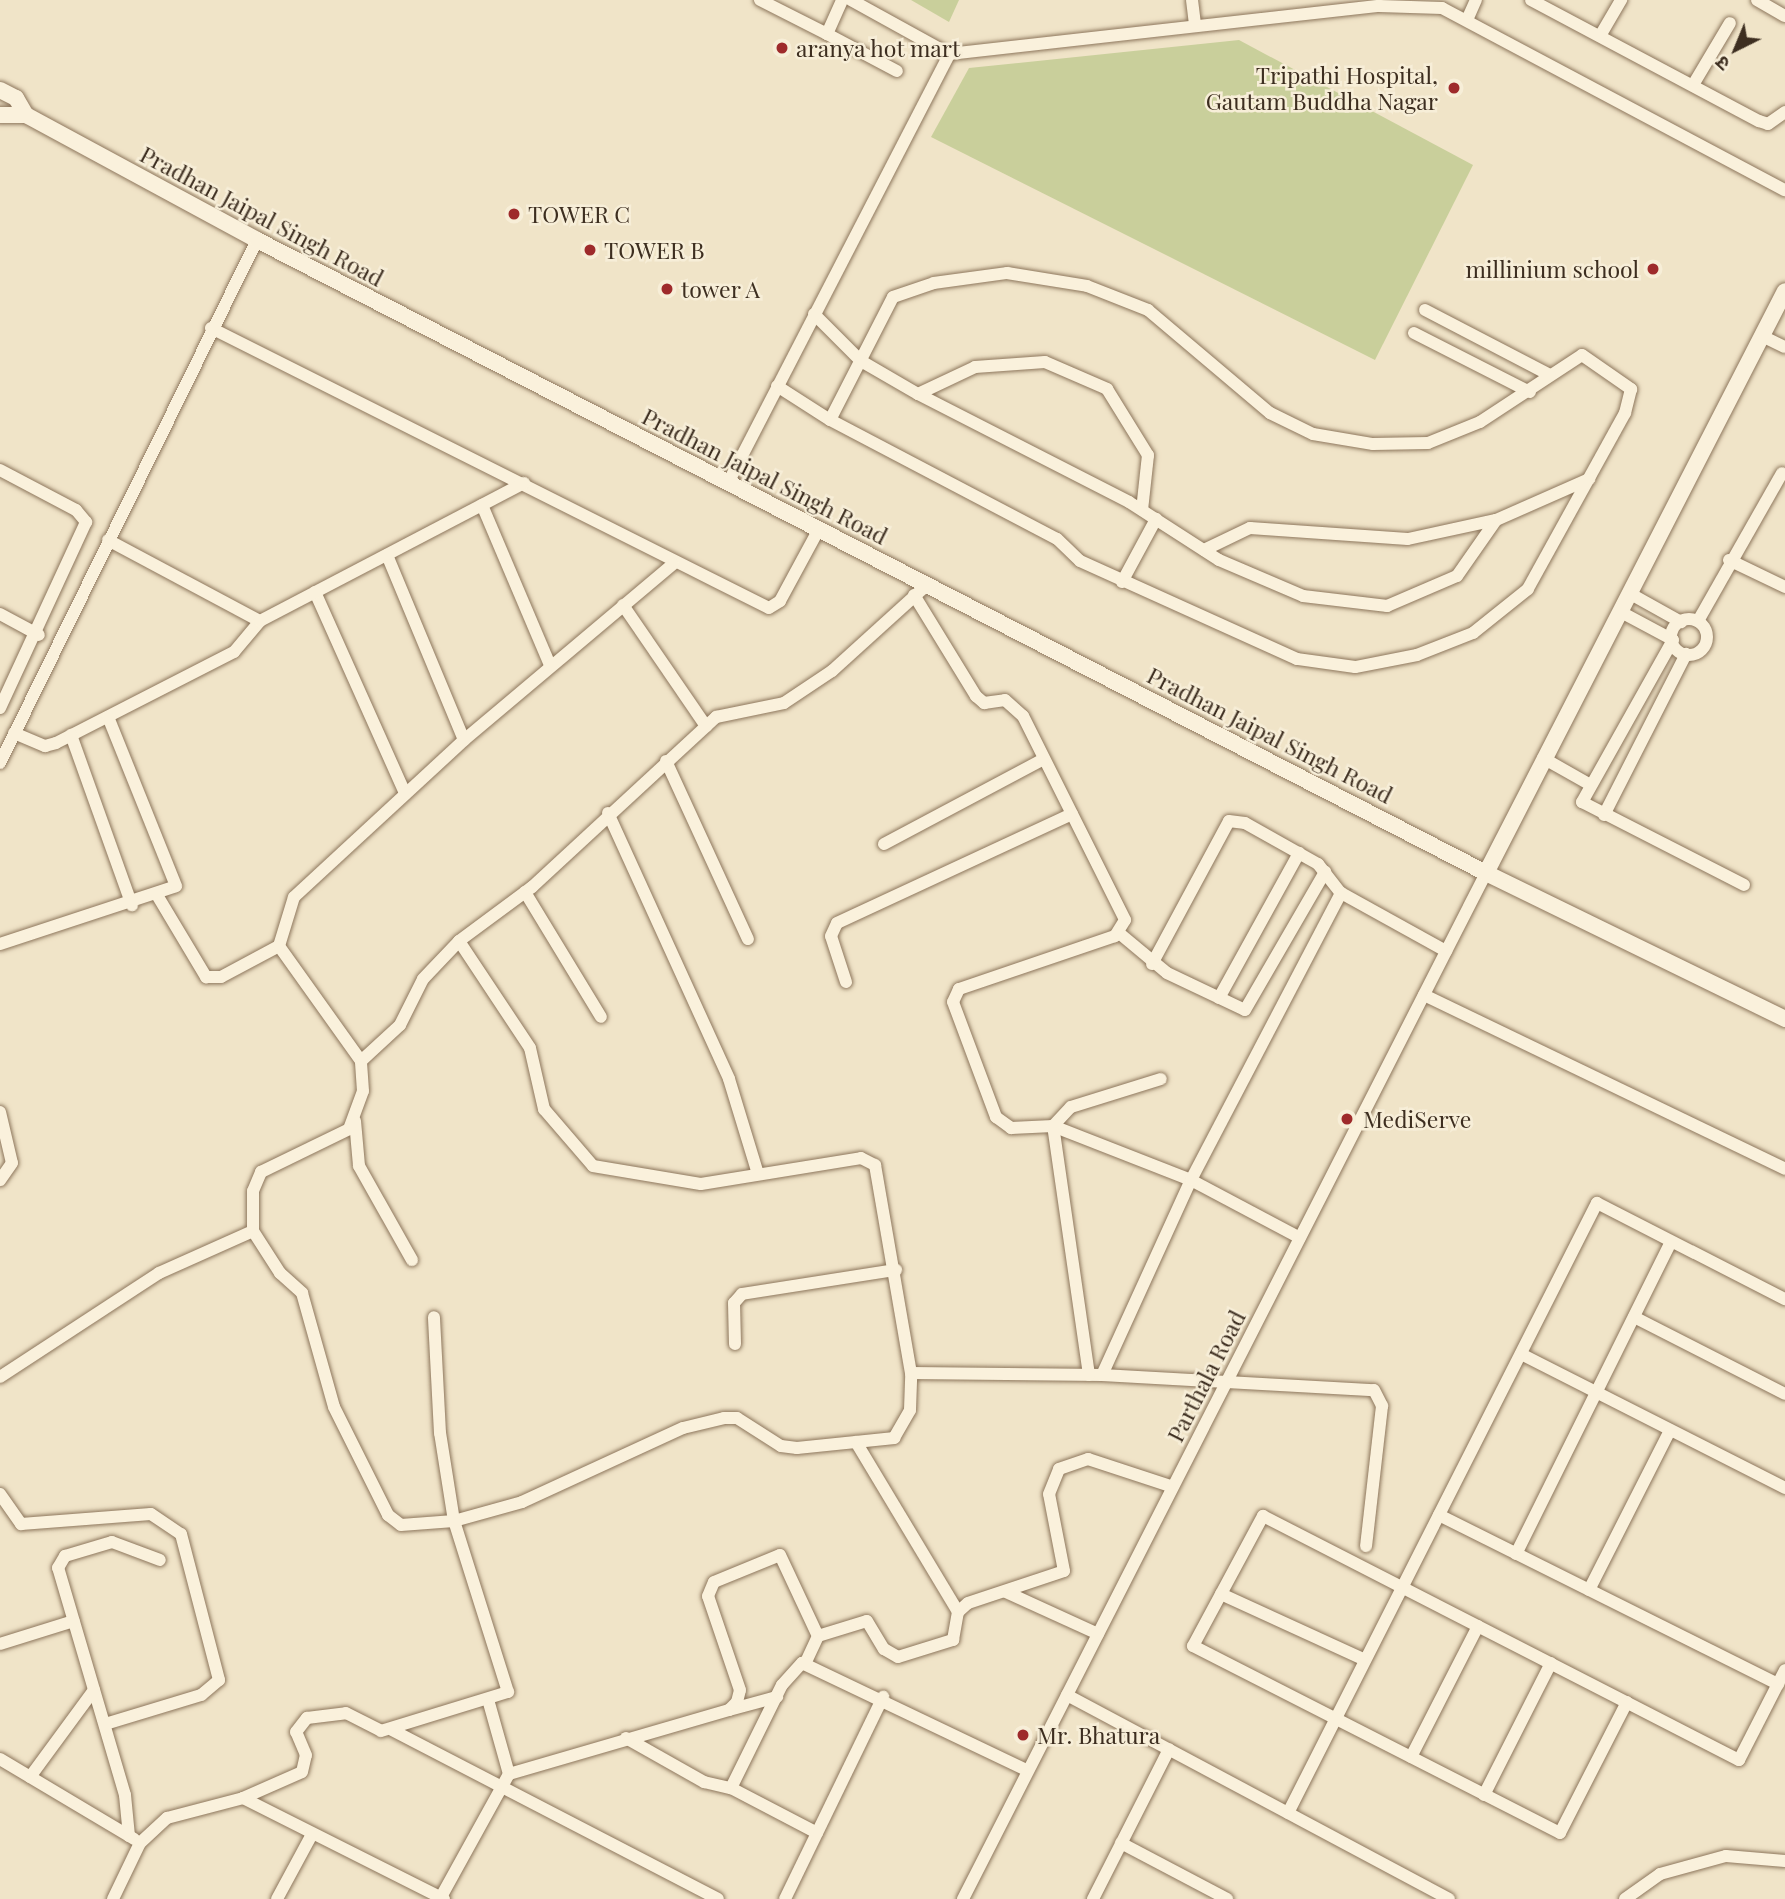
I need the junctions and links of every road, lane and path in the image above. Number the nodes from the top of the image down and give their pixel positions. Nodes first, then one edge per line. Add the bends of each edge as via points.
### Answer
1 (760, 0) edge
2 (842, 0) edge
3 (851, 0) edge
4 (1192, 0) edge
5 (1476, 0) edge
6 (1531, 0) edge
7 (1621, 0) edge
8 (1757, 0) edge
9 (1785, 16) edge
10 (1466, 20) junction
11 (1730, 23) dead end
12 (1195, 25) junction
13 (827, 34) junction
14 (1600, 36) junction
15 (949, 54) junction
16 (897, 71) dead end
17 (1693, 85) junction
18 (0, 90) edge
19 (1785, 112) edge
20 (26, 115) junction
21 (0, 116) edge
22 (1785, 190) edge
23 (257, 240) junction
24 (1785, 291) edge
25 (1425, 310) dead end
26 (814, 314) junction
27 (211, 328) junction
28 (1414, 333) dead end
29 (1762, 336) junction
30 (1785, 348) edge
31 (861, 361) junction
32 (1550, 375) junction
33 (777, 386) junction
34 (1530, 392) junction
35 (918, 394) junction
36 (830, 420) junction
37 (0, 470) edge
38 (1784, 471) edge
39 (1589, 479) junction
40 (524, 482) junction
41 (728, 483) junction
42 (482, 505) junction
43 (1142, 510) junction
44 (1156, 519) junction
45 (1496, 520) junction
46 (819, 529) junction
47 (108, 540) junction
48 (1204, 550) junction
49 (387, 555) junction
50 (1729, 560) junction
51 (673, 564) junction
52 (1122, 582) junction
53 (1785, 587) edge
54 (920, 590) junction
55 (315, 592) junction
56 (1629, 593) junction
57 (623, 605) junction
58 (1619, 611) junction
59 (0, 614) edge
60 (260, 621) junction
61 (1698, 621) junction
62 (1681, 622) junction
63 (39, 635) junction
64 (1672, 640) junction
65 (1686, 654) junction
66 (550, 665) junction
67 (0, 708) edge
68 (108, 717) junction
69 (706, 726) junction
70 (15, 733) junction
71 (71, 735) junction
72 (464, 740) junction
73 (1543, 758) junction
74 (1044, 759) junction
75 (0, 761) edge
76 (666, 761) junction
77 (1589, 784) junction
78 (405, 793) junction
79 (608, 813) junction
80 (1072, 814) junction
81 (1604, 815) junction
82 (884, 844) dead end
83 (1299, 853) junction
84 (1325, 872) junction
85 (1486, 873) junction
86 (1744, 885) dead end
87 (525, 892) junction
88 (1342, 893) junction
89 (158, 895) junction
90 (132, 905) junction
91 (1119, 933) junction
92 (748, 939) dead end
93 (459, 941) junction
94 (0, 944) edge
95 (279, 946) junction
96 (1446, 951) junction
97 (1152, 964) junction
98 (846, 982) dead end
99 (1424, 995) junction
100 (1219, 998) junction
101 (601, 1017) dead end
102 (1785, 1019) edge
103 (361, 1061) junction
104 (1161, 1079) dead end
105 (0, 1112) edge
106 (355, 1119) junction
107 (1054, 1126) junction
108 (1785, 1169) edge
109 (758, 1174) junction
110 (0, 1180) edge
111 (1191, 1180) junction
112 (253, 1231) junction
113 (1300, 1238) junction
114 (1671, 1242) junction
115 (412, 1261) dead end
116 (896, 1270) junction
117 (1785, 1299) edge
118 (434, 1317) dead end
119 (1634, 1317) junction
120 (735, 1344) dead end
121 (1521, 1354) junction
122 (911, 1373) junction
123 (1096, 1375) junction
124 (0, 1377) edge
125 (1226, 1383) junction
126 (1597, 1393) junction
127 (1785, 1394) edge
128 (1670, 1430) junction
129 (856, 1442) junction
130 (1784, 1486) edge
131 (1173, 1487) junction
132 (0, 1494) edge
133 (1439, 1515) junction
134 (454, 1521) junction
135 (1366, 1546) dead end
136 (1516, 1554) junction
137 (160, 1560) dead end
138 (1402, 1587) junction
139 (1589, 1590) junction
140 (1006, 1592) junction
141 (1221, 1594) junction
142 (958, 1612) junction
143 (74, 1621) junction
144 (1478, 1626) junction
145 (1098, 1634) junction
146 (818, 1636) junction
147 (0, 1644) edge
148 (1365, 1660) junction
149 (1551, 1663) junction
150 (804, 1664) junction
151 (1785, 1670) edge
152 (1778, 1684) junction
153 (94, 1690) junction
154 (1067, 1695) junction
155 (776, 1697) junction
156 (883, 1698) junction
157 (1626, 1702) junction
158 (489, 1703) junction
159 (729, 1710) junction
160 (1335, 1718) junction
161 (105, 1724) junction
162 (393, 1730) junction
163 (626, 1738) junction
164 (1169, 1749) junction
165 (1411, 1758) junction
166 (0, 1759) edge
167 (1028, 1771) junction
168 (509, 1774) junction
169 (30, 1777) junction
170 (498, 1788) junction
171 (732, 1788) junction
172 (1484, 1795) junction
173 (243, 1798) junction
174 (1287, 1813) junction
175 (817, 1833) junction
176 (311, 1836) junction
177 (135, 1839) junction
178 (1121, 1843) junction
179 (1785, 1861) edge
180 (443, 1898) edge
181 (113, 1899) edge
182 (277, 1899) edge
183 (718, 1899) edge
184 (785, 1899) edge
185 (963, 1899) edge
186 (1093, 1899) edge
187 (1227, 1899) edge
188 (1449, 1899) edge
189 (1625, 1899) edge

1 - 13 street
2 - 13 street
3 - 15 street
4 - 12 street
5 - 10 street
6 - 14 street
7 - 14 street
8 - 9 street
10 - 12 street via 1442,8 1407,4
10 - 22 street
11 - 17 street
12 - 15 street
13 - 16 street
14 - 17 street
15 - 26 street
17 - 19 street via 1768,124
18 - 20 street, Pradhan Jaipal Singh Road via 16,98
20 - 21 street
20 - 23 street, Pradhan Jaipal Singh Road
23 - 27 street
23 - 41 street, Pradhan Jaipal Singh Road
24 - 29 street
25 - 32 street
26 - 31 street
26 - 33 street
27 - 40 street
27 - 47 street
28 - 34 street
29 - 30 street
29 - 56 street
31 - 34 street via 893,297 934,283 1007,273 1087,286 1148,310 1270,413 1313,434 1373,444 1428,443 1480,422
31 - 35 street
31 - 36 street
32 - 34 street
32 - 39 street via 1582,355 1631,389
33 - 36 street
33 - 41 street
35 - 43 street
35 - 43 street via 975,367 1045,362 1107,389 1148,454
36 - 52 street via 1057,539 1080,561
37 - 63 street via 76,510 86,522
38 - 50 street
39 - 45 street
39 - 52 street via 1528,589 1473,633 1417,655 1355,667 1297,659
40 - 42 street
40 - 51 street
41 - 46 street, Pradhan Jaipal Singh Road
42 - 49 street
42 - 66 street
43 - 44 street
44 - 48 street
44 - 52 street
45 - 48 street via 1408,539 1250,528
45 - 48 street via 1457,576 1387,606 1303,596
46 - 51 street via 774,607
46 - 54 street, Pradhan Jaipal Singh Road
47 - 60 street
47 - 70 street
49 - 55 street
49 - 72 street
50 - 53 street
50 - 61 street
51 - 57 street
54 - 69 street via 832,671 784,703 738,710
54 - 74 street via 976,696 1016,706
54 - 85 street, Pradhan Jaipal Singh Road
55 - 60 street
55 - 78 street
56 - 58 street
56 - 62 street
57 - 66 street
57 - 69 street
58 - 64 street
58 - 73 street
59 - 63 street
60 - 68 street via 234,652
61 - 62 street
61 - 65 street via 1707,640 1702,650
62 - 64 street
63 - 67 street
64 - 65 street
64 - 77 street
65 - 81 street
66 - 72 street
68 - 71 street
68 - 89 street via 173,872 176,886
69 - 76 street
70 - 71 street via 45,746
70 - 75 street
71 - 90 street
72 - 78 street
73 - 77 street
73 - 85 street
74 - 80 street
74 - 82 street
76 - 79 street
76 - 92 street
77 - 81 street via 1583,802
78 - 95 street via 294,897
79 - 87 street
79 - 109 street via 729,1079
80 - 91 street via 1125,920
80 - 98 street via 837,923 831,936
81 - 86 street
83 - 84 street
83 - 97 street via 1245,823 1223,825
83 - 100 street
84 - 88 street
84 - 100 street via 1249,1006
85 - 96 street, Parthala Road
85 - 102 street, Pradhan Jaipal Singh Road
87 - 93 street
87 - 101 street
88 - 96 street
88 - 111 street
89 - 90 street
89 - 95 street via 206,977 221,977
90 - 94 street
91 - 97 street
91 - 107 street via 967,983 955,996 996,1117 1011,1128
93 - 103 street via 424,979 400,1025
93 - 109 street via 530,1048 544,1109 593,1166 688,1184
95 - 103 street
96 - 99 street, Parthala Road
97 - 100 street
99 - 108 street
99 - 113 street, Parthala Road
103 - 106 street
104 - 107 street via 1071,1107
105 - 110 street via 12,1163
106 - 112 street via 342,1135 261,1172 253,1191
106 - 115 street via 359,1166
107 - 111 street
107 - 123 street
109 - 116 street via 867,1159 879,1179
111 - 113 street
111 - 123 street
112 - 124 street via 159,1273
112 - 134 street via 280,1273 302,1293 326,1387 388,1515 401,1525
113 - 125 street, Parthala Road
114 - 117 street
114 - 119 street
114 - 121 street via 1597,1203
116 - 120 street via 742,1294 733,1303
116 - 122 street
118 - 134 street via 440,1433
119 - 126 street
119 - 127 street
121 - 126 street
121 - 133 street
122 - 123 street
122 - 129 street via 905,1425 894,1438
123 - 125 street
125 - 131 street, Parthala Road
125 - 135 street via 1361,1387 1380,1396
126 - 128 street
126 - 136 street
128 - 130 street
128 - 139 street
129 - 134 street via 781,1446 737,1418 724,1418 683,1428 557,1488
129 - 142 street
131 - 140 street via 1100,1461 1074,1460 1059,1469 1049,1494 1064,1571
131 - 145 street, Parthala Road
132 - 161 street via 21,1524 151,1514 181,1534 219,1680 201,1695
133 - 136 street
133 - 138 street
134 - 158 street via 509,1683 502,1699
136 - 139 street
137 - 143 street via 112,1542 65,1556 58,1568
138 - 141 street via 1263,1516
138 - 144 street
138 - 148 street
139 - 152 street
140 - 142 street
140 - 145 street
141 - 148 street
141 - 160 street via 1193,1646
142 - 146 street via 953,1640 898,1657 884,1649 867,1621
143 - 147 street
143 - 153 street
144 - 149 street
144 - 165 street
145 - 154 street, Parthala Road
146 - 150 street
146 - 159 street via 779,1555 714,1582 708,1596 740,1690
148 - 160 street
149 - 157 street
149 - 172 street
150 - 155 street via 790,1671
150 - 156 street
151 - 152 street
152 - 157 street via 1739,1760
153 - 161 street
153 - 169 street
154 - 164 street
154 - 167 street, Parthala Road
155 - 159 street
155 - 171 street
156 - 167 street
156 - 175 street
157 - 172 street via 1560,1833
158 - 162 street
158 - 168 street
159 - 163 street
160 - 165 street
160 - 174 street
161 - 177 street
162 - 170 street
162 - 173 street via 371,1729 346,1713 307,1718 296,1732 306,1755 302,1772
163 - 168 street
163 - 171 street via 720,1790
164 - 174 street
164 - 178 street
165 - 172 street
166 - 169 street
167 - 185 street, Parthala Road
168 - 170 street
169 - 177 street
170 - 180 street
170 - 183 street
171 - 175 street
173 - 176 street
173 - 177 street via 166,1818
174 - 188 street
175 - 184 street
176 - 180 street
176 - 182 street
177 - 181 street
178 - 186 street
178 - 187 street
179 - 189 street via 1726,1856 1660,1874

